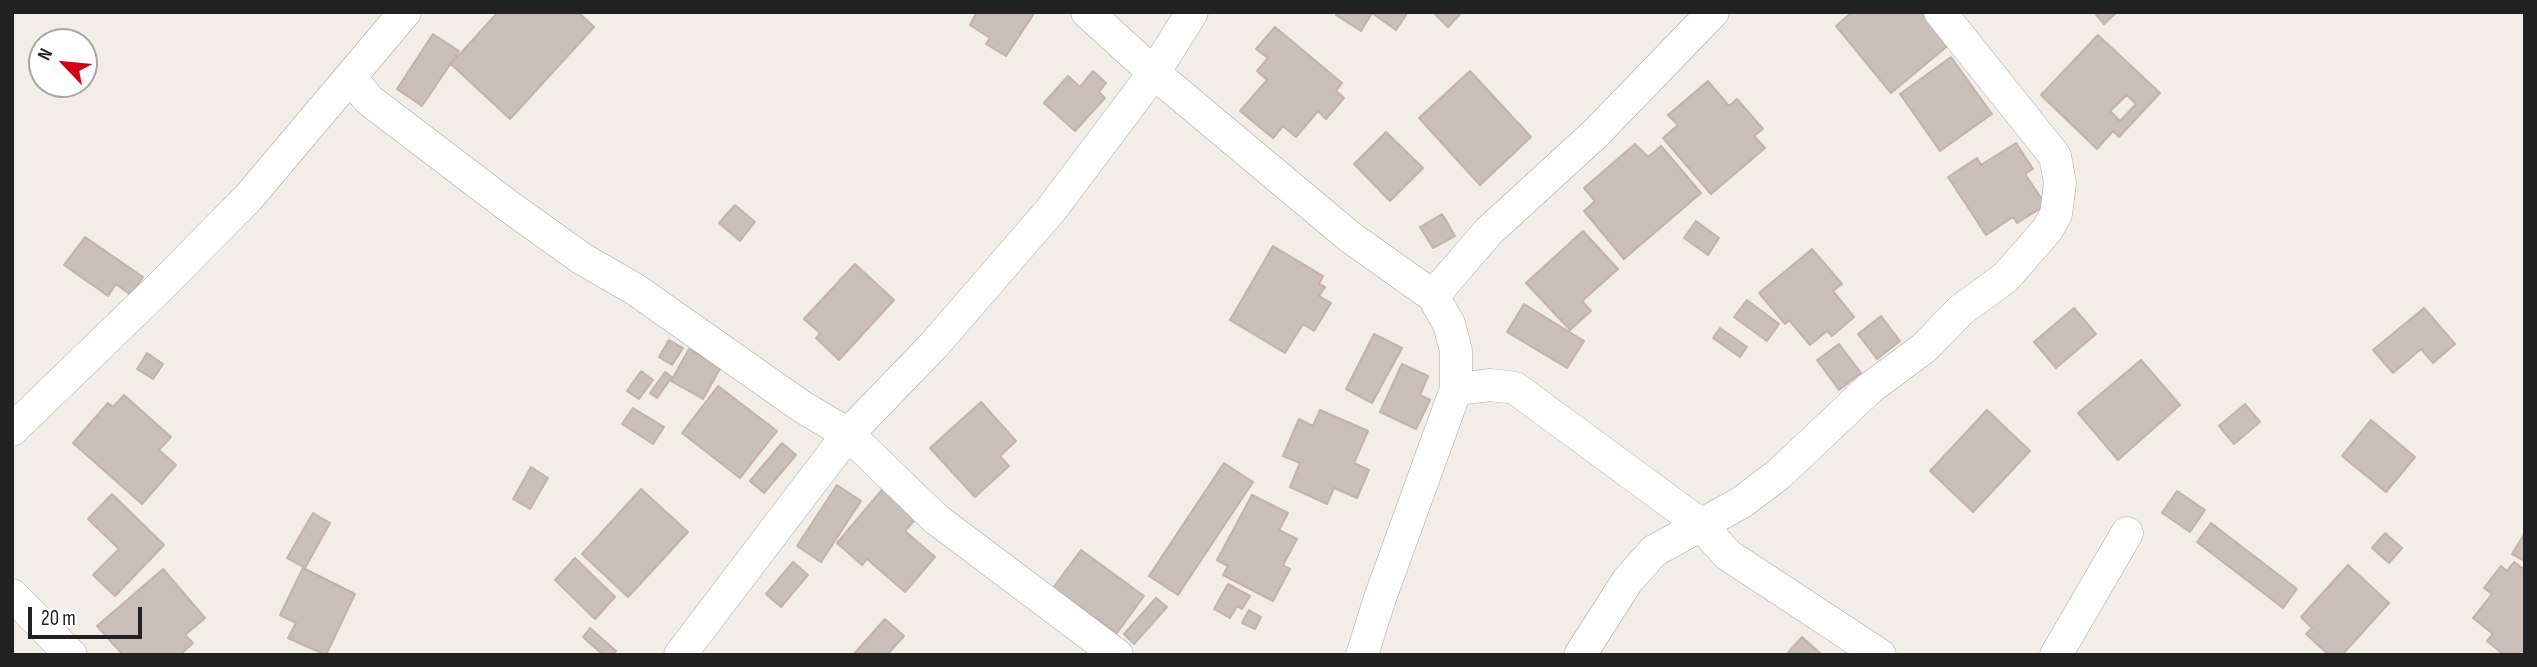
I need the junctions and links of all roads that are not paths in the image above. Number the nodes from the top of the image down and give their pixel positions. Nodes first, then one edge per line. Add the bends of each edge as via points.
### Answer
1 (405, 12) edge
2 (1087, 12) edge
3 (1192, 12) edge
4 (1713, 12) edge
5 (1940, 12) edge
6 (1154, 73) junction
7 (350, 77) junction
8 (1433, 296) junction
9 (1456, 389) junction
10 (12, 429) edge
11 (848, 434) junction
12 (1700, 524) junction
13 (2127, 533) dead end
14 (12, 595) edge
15 (71, 655) edge
16 (680, 655) edge
17 (1117, 655) edge
18 (1362, 655) edge
19 (1580, 655) edge
20 (1880, 655) edge
21 (2056, 655) edge

1 - 7 street
2 - 6 street
3 - 6 street
4 - 8 street via 1595,134 1489,231
5 - 12 street via 2055,156 2060,183 2056,214 2006,277 1870,388 1779,474 1742,502
6 - 8 street via 1350,237
6 - 11 street via 1050,211 934,345
7 - 10 street via 248,198
7 - 11 street via 369,100 506,205
8 - 9 street via 1448,324 1455,351
9 - 12 street via 1515,388
9 - 18 street
11 - 16 street
11 - 17 street via 936,519
12 - 19 street via 1654,551 1628,580
12 - 20 street via 1728,555
13 - 21 street
14 - 15 street

